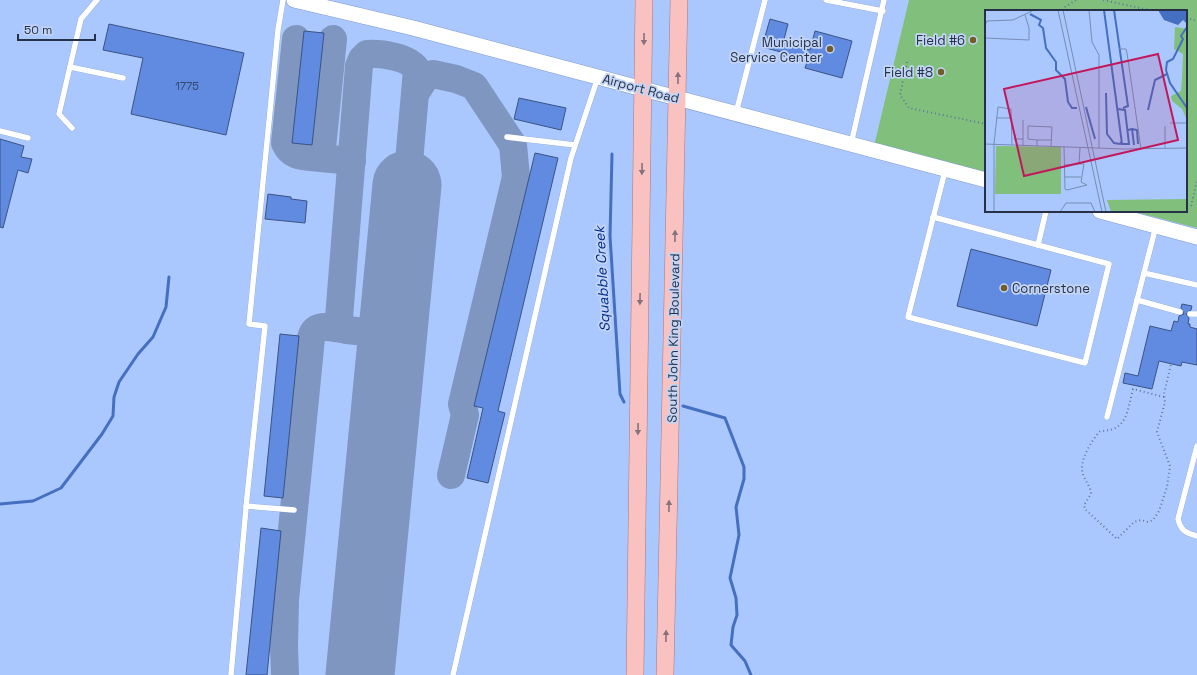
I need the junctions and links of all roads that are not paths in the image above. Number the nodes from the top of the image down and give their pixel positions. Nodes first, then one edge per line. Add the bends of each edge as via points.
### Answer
1 (97, 0) edge
2 (283, 0) edge
3 (294, 0) edge
4 (644, 0) edge
5 (679, 0) edge
6 (765, 0) edge
7 (826, 0) edge
8 (884, 0) edge
9 (882, 11) junction
10 (70, 67) junction
11 (598, 77) junction
12 (123, 78) dead end
13 (643, 89) junction
14 (678, 98) junction
15 (736, 113) junction
16 (72, 128) dead end
17 (0, 130) edge
18 (507, 137) dead end
19 (28, 138) dead end
20 (851, 144) junction
21 (575, 145) junction
22 (946, 169) junction
23 (985, 180) edge
24 (1046, 212) edge
25 (1104, 212) edge
26 (933, 217) junction
27 (1156, 226) junction
28 (1197, 237) edge
29 (1038, 245) junction
30 (1144, 273) junction
31 (1197, 286) edge
32 (1137, 300) junction
33 (1180, 312) dead end
34 (1190, 314) dead end
35 (1197, 314) edge
36 (1107, 416) dead end
37 (1197, 448) edge
38 (246, 506) junction
39 (294, 510) dead end
40 (1197, 536) edge
41 (230, 675) edge
42 (453, 675) edge
43 (635, 675) edge
44 (666, 675) edge

1 - 10 lane via 80,18
2 - 38 lane via 249,324 265,326
3 - 11 street, Airport Road
4 -> 13 main road
14 -> 5 main road, South John King Boulevard
6 - 15 lane
7 - 9 lane
8 - 9 lane
9 - 20 lane
10 - 12 lane
10 - 16 lane via 60,114
11 - 13 street, Airport Road
11 - 21 lane
13 - 14 street, Airport Road
13 -> 43 main road
14 - 15 street, Airport Road
44 -> 14 main road, South John King Boulevard
15 - 20 street, Airport Road
17 - 19 lane
18 - 21 lane
20 - 22 street, Airport Road
21 - 42 lane
22 - 23 street, Airport Road
22 - 26 lane
24 - 29 lane
25 - 27 street
26 - 29 lane
26 - 29 lane via 908,317 1085,363 1109,264
27 - 28 street
27 - 30 lane
30 - 31 lane
30 - 32 lane
32 - 33 lane
32 - 36 lane
34 - 35 lane
37 - 40 lane via 1178,519 1186,533
38 - 39 lane
38 - 41 lane

